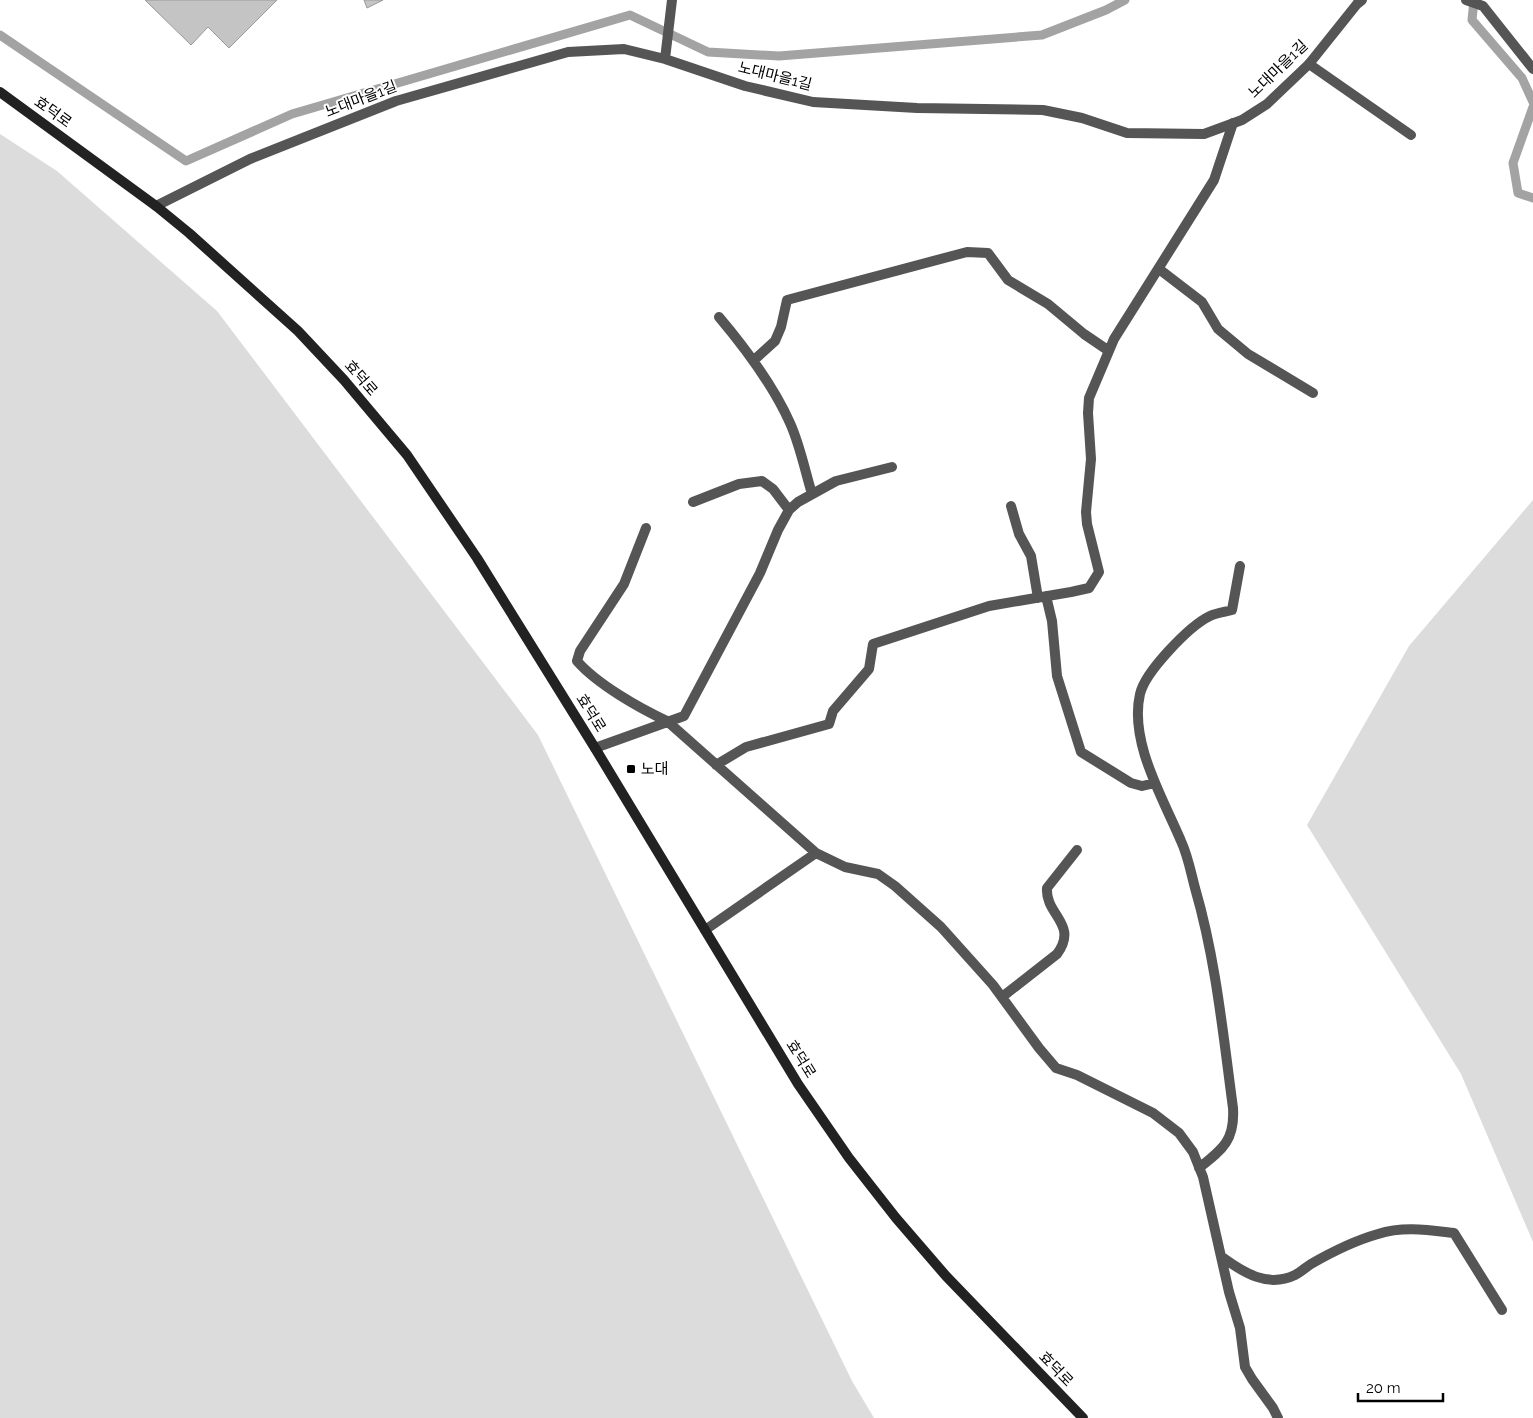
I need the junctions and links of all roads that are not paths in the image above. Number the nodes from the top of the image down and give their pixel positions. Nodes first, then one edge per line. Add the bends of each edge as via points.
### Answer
1 (672, 0) edge
2 (1362, 0) edge
3 (1466, 0) edge
4 (665, 59) junction
5 (1308, 64) junction
6 (1533, 69) edge
7 (0, 92) edge
8 (1233, 123) junction
9 (1411, 135) dead end
10 (156, 206) junction
11 (1158, 269) junction
12 (719, 317) dead end
13 (1109, 351) junction
14 (753, 361) junction
15 (1313, 393) dead end
16 (892, 467) dead end
17 (812, 494) junction
18 (693, 502) dead end
19 (1011, 506) dead end
20 (789, 510) junction
21 (646, 528) dead end
22 (1240, 566) dead end
23 (1042, 597) junction
24 (667, 722) junction
25 (595, 748) junction
26 (716, 766) junction
27 (1155, 783) junction
28 (1076, 850) dead end
29 (816, 853) junction
30 (705, 930) junction
31 (1002, 997) junction
32 (1199, 1168) junction
33 (1222, 1257) junction
34 (1502, 1310) dead end
35 (1083, 1418) edge
36 (1278, 1418) edge

1 - 4 street
2 - 5 street, 노대마을1길
3 - 6 street via 1483,6
4 - 8 street, 노대마을1길 via 745,86 813,102 1043,110 1082,118 1127,133 1153,135 1204,134
4 - 10 street, 노대마을1길 via 624,49 568,52 396,101 250,159
5 - 8 street, 노대마을1길 via 1267,104
5 - 9 street
7 - 10 main road, 효덕로
8 - 11 street via 1214,180
10 - 25 main road, 효덕로 via 298,331 407,455 477,558
11 - 13 street
11 - 15 street via 1202,302 1218,329 1248,354
12 - 14 street
13 - 14 street via 1048,304 1008,280 988,253 967,252 787,300 775,341
13 - 23 street via 1089,398 1088,413 1090,459 1086,512 1100,572 1089,588
14 - 17 street via 791,424
16 - 17 street via 836,481
17 - 20 street
18 - 20 street via 739,484 762,481 774,489
19 - 23 street via 1019,534 1031,556
20 - 24 street via 760,573 684,716
21 - 24 street via 624,584 580,650 577,661 585,671
22 - 27 street via 1232,610 1203,620 1167,652 1143,686 1140,728 1144,753
23 - 26 street via 989,606 872,644 869,670 833,711 829,724 746,748
23 - 27 street via 1052,621 1057,676 1081,752 1131,783 1142,786
24 - 25 street
24 - 26 street
25 - 30 main road, 효덕로
26 - 29 street
27 - 32 street via 1183,844 1211,949 1233,1108 1233,1130 1225,1147
28 - 31 street via 1047,888 1065,930 1063,946
29 - 30 street
29 - 31 street via 845,867 878,874 895,886 941,927
30 - 35 main road, 효덕로 via 798,1084 849,1158 946,1276
31 - 32 street via 1056,1068 1153,1113 1179,1133 1193,1152
32 - 33 street
33 - 34 street via 1253,1276 1280,1280 1378,1234 1416,1229 1454,1233
33 - 36 street via 1240,1328 1245,1367

